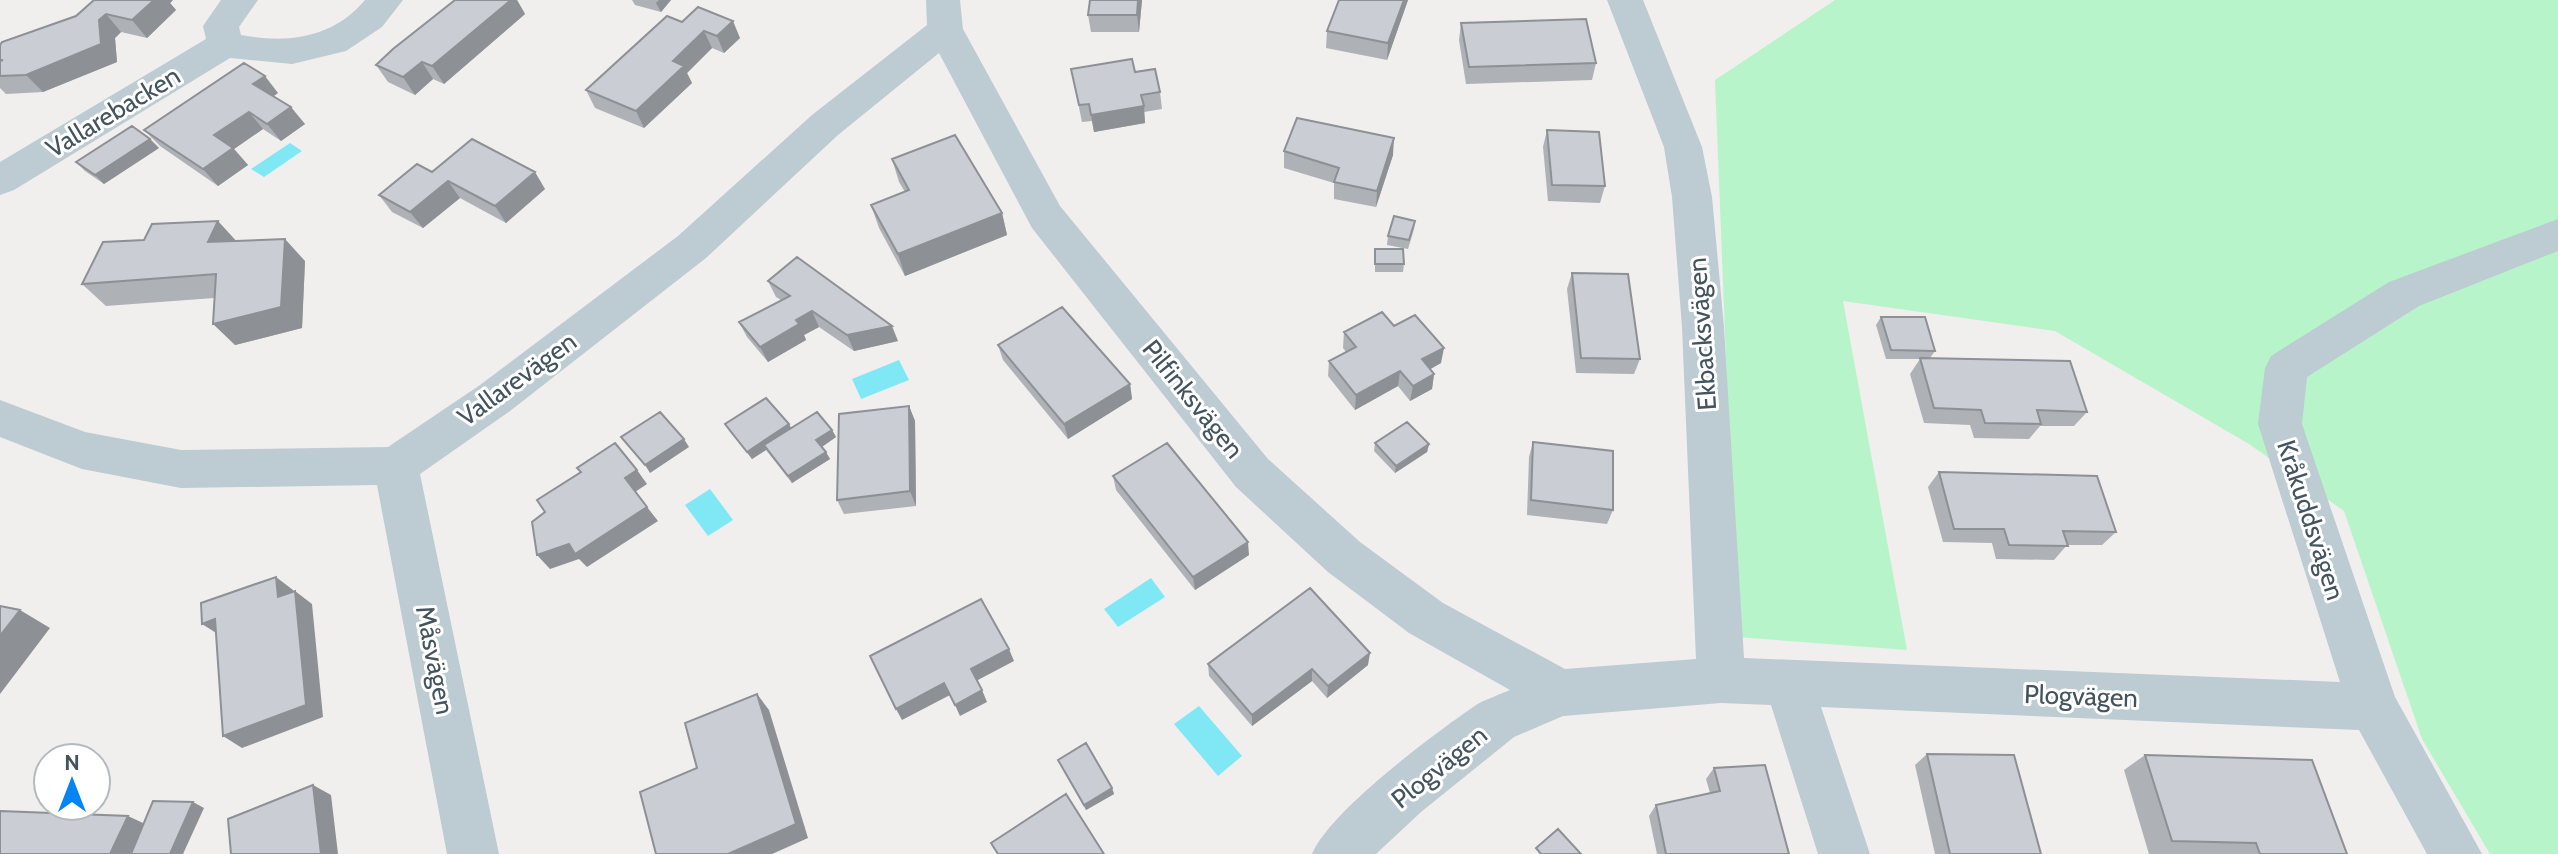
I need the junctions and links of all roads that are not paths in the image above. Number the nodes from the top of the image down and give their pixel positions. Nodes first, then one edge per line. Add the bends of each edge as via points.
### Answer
1 (240, 0) edge
2 (385, 0) edge
3 (1625, 0) edge
4 (944, 14) edge
5 (225, 44) junction
6 (0, 180) edge
7 (2558, 234) edge
8 (0, 418) edge
9 (396, 466) junction
10 (1721, 680) junction
11 (1789, 684) junction
12 (1561, 693) junction
13 (2373, 707) junction
14 (473, 854) edge
15 (1338, 854) edge
16 (1844, 854) edge
17 (2456, 854) edge

1 - 5 street via 221,26
2 - 5 street via 365,25 313,50 281,53
3 - 10 street, Ekbacksvägen via 1683,147 1692,197
4 - 9 street, Vallarevägen via 692,247 495,398
4 - 12 street, Pilfinksvägen via 1046,217 1252,473 1344,557 1426,618
5 - 6 street, Vallarebacken
7 - 13 street, Kråkuddsvägen via 2404,294 2286,368 2280,424
8 - 9 street via 82,450 181,469
9 - 14 street, Måsvägen
10 - 11 street, Plogvägen
10 - 12 street, Plogvägen
11 - 13 street, Plogvägen
11 - 16 street
12 - 15 street, Plogvägen via 1496,720
13 - 17 street, Kråkuddsvägen

